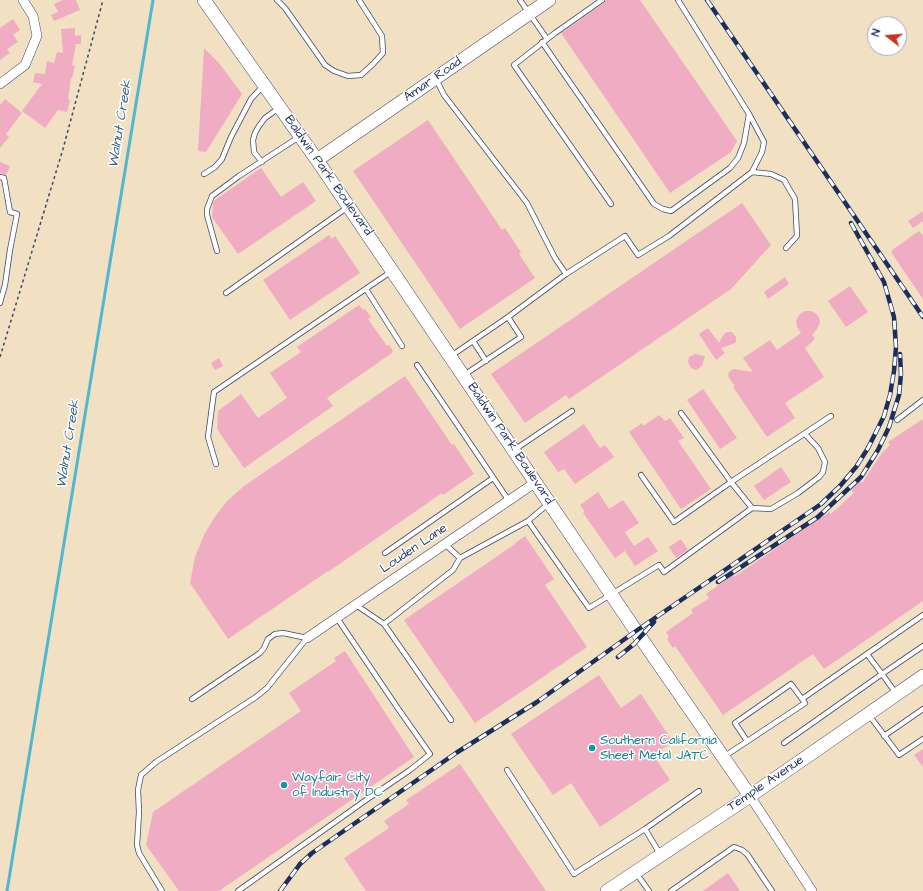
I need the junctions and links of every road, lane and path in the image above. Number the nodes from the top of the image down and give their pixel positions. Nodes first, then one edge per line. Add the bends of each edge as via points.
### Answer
1 (23, 0) edge
2 (103, 0) edge
3 (204, 0) edge
4 (277, 0) edge
5 (359, 0) edge
6 (520, 0) edge
7 (549, 0) edge
8 (602, 0) edge
9 (678, 0) edge
10 (530, 13) junction
11 (547, 39) junction
12 (542, 42) junction
13 (436, 78) junction
14 (0, 84) edge
15 (264, 85) junction
16 (280, 107) junction
17 (749, 114) junction
18 (301, 136) junction
19 (318, 160) junction
20 (262, 162) junction
21 (752, 172) junction
22 (204, 174) dead end
23 (0, 177) edge
24 (611, 204) dead end
25 (349, 206) junction
26 (786, 248) dead end
27 (216, 250) dead end
28 (393, 271) junction
29 (566, 274) junction
30 (366, 289) junction
31 (226, 293) dead end
32 (0, 303) edge
33 (508, 317) junction
34 (473, 341) junction
35 (402, 346) dead end
36 (451, 356) junction
37 (0, 357) edge
38 (486, 361) junction
39 (417, 366) dead end
40 (464, 376) junction
41 (923, 400) edge
42 (572, 411) dead end
43 (681, 413) dead end
44 (831, 416) dead end
45 (897, 420) dead end
46 (805, 434) junction
47 (514, 450) junction
48 (216, 464) dead end
49 (641, 475) dead end
50 (493, 478) junction
51 (536, 482) junction
52 (731, 482) junction
53 (509, 501) junction
54 (550, 503) junction
55 (752, 508) junction
56 (528, 521) junction
57 (445, 544) junction
58 (385, 553) dead end
59 (460, 558) junction
60 (612, 595) junction
61 (356, 605) junction
62 (923, 615) edge
63 (337, 618) junction
64 (384, 624) junction
65 (307, 638) junction
66 (923, 646) edge
67 (867, 654) junction
68 (882, 674) junction
69 (923, 676) edge
70 (896, 694) junction
71 (192, 699) dead end
72 (802, 699) junction
73 (923, 709) edge
74 (868, 714) junction
75 (451, 720) dead end
76 (884, 736) junction
77 (923, 738) edge
78 (747, 740) junction
79 (784, 744) dead end
80 (723, 757) junction
81 (507, 770) dead end
82 (699, 791) dead end
83 (750, 796) junction
84 (645, 829) junction
85 (661, 855) junction
86 (636, 872) junction
87 (611, 890) edge
88 (162, 891) edge
89 (238, 891) edge
90 (650, 891) edge
91 (671, 891) edge
92 (772, 891) edge
93 (812, 891) edge

1 - 14 street via 33,16 37,36 25,65
2 - 37 path via 61,157
3 - 15 main road, Baldwin Park Boulevard
4 - 5 lane via 325,65 348,76 361,75 383,53 382,36
6 - 10 lane
7 - 10 main road, Amar Road
8 - 11 lane
9 - 17 lane
10 - 11 lane
10 - 13 main road, Amar Road
11 - 12 lane
12 - 17 lane via 654,204 662,210 671,211 730,168 738,158 744,143
12 - 24 lane via 514,65
13 - 19 main road, Amar Road
13 - 29 lane via 444,95 527,203
15 - 16 main road, Baldwin Park Boulevard
15 - 22 lane via 251,100 222,159
16 - 18 main road, Baldwin Park Boulevard
16 - 20 lane via 265,118 253,140 254,152
17 - 21 lane via 764,142
18 - 19 main road, Baldwin Park Boulevard
18 - 20 lane
19 - 25 main road, Baldwin Park Boulevard
20 - 27 lane via 212,196 207,215
21 - 26 lane via 771,174 784,180 795,199 797,236
21 - 29 lane via 668,236 638,255 625,236
23 - 32 lane via 4,178 10,212 17,214
25 - 28 main road, Baldwin Park Boulevard
25 - 31 lane
28 - 30 lane
28 - 36 main road, Baldwin Park Boulevard
29 - 33 lane
30 - 35 lane
30 - 48 lane via 214,392 208,437
33 - 34 lane
33 - 38 lane via 521,337
34 - 36 lane
34 - 38 lane
36 - 40 main road, Baldwin Park Boulevard
38 - 40 lane
39 - 50 lane
40 - 47 main road, Baldwin Park Boulevard
41 - 45 lane
42 - 47 lane
43 - 52 lane
44 - 46 lane
46 - 52 lane
46 - 55 lane via 818,448 825,462 824,472 798,493 771,509
47 - 51 main road, Baldwin Park Boulevard
49 - 52 lane via 674,522
50 - 53 lane
50 - 58 lane
51 - 53 street, Louden Lane
51 - 54 main road, Baldwin Park Boulevard
52 - 55 lane
53 - 57 street, Louden Lane
54 - 56 lane
54 - 60 main road, Baldwin Park Boulevard
55 - 60 lane via 664,572 659,564
56 - 59 lane
56 - 60 lane via 589,608
57 - 59 lane
57 - 61 street, Louden Lane
59 - 64 lane via 453,570
60 - 80 main road, Baldwin Park Boulevard
61 - 63 street, Louden Lane
61 - 64 lane
62 - 67 lane
63 - 65 street, Louden Lane
63 - 89 lane via 430,754
64 - 75 lane
65 - 71 lane via 275,634 268,639 260,653
65 - 88 lane via 267,688 156,762 141,776 138,790 137,845
66 - 68 lane
67 - 68 lane
67 - 72 lane
68 - 70 lane
68 - 79 lane
69 - 70 main road, Temple Avenue
70 - 74 main road, Temple Avenue
72 - 78 lane via 805,703
72 - 78 lane via 791,684 735,723
73 - 76 lane
74 - 76 lane
74 - 83 main road, Temple Avenue
76 - 77 lane via 899,755
78 - 80 lane
80 - 83 main road, Baldwin Park Boulevard
81 - 84 lane via 574,874
82 - 84 lane
83 - 85 main road, Temple Avenue
83 - 93 street, Baldwin Park Boulevard
84 - 85 lane
85 - 86 main road, Temple Avenue
86 - 87 main road, Temple Avenue
86 - 90 lane
91 - 92 lane via 734,848 747,854

